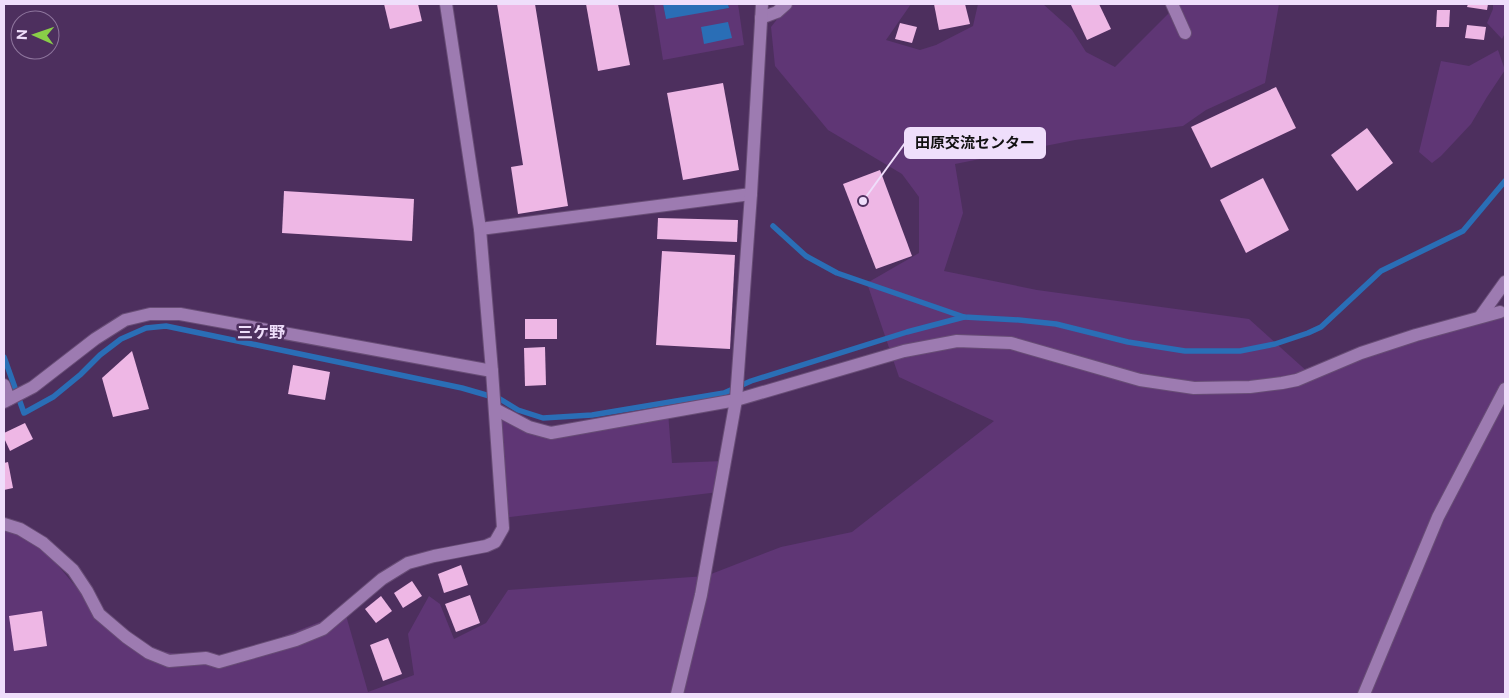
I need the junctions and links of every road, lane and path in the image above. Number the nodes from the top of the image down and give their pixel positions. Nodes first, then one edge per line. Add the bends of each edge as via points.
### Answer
1 (446, 4) edge
2 (762, 4) edge
3 (786, 4) edge
4 (1175, 4) edge
5 (761, 18) junction
6 (1185, 33) dead end
7 (751, 194) junction
8 (480, 229) junction
9 (1505, 282) edge
10 (1500, 312) dead end
11 (1480, 317) junction
12 (492, 371) junction
13 (4, 385) edge
14 (1505, 389) edge
15 (736, 400) junction
16 (6, 401) edge
17 (495, 409) junction
18 (4, 524) edge
19 (677, 694) edge
20 (1364, 694) edge

1 - 8 street
2 - 5 street
3 - 5 street via 777,12
4 - 6 street
5 - 7 street
7 - 8 street
7 - 15 street
8 - 12 street
9 - 11 street
10 - 11 street
11 - 15 street via 1361,353 1297,380 1258,386 1194,388 1140,380 1011,343 957,341 904,351
12 - 16 street via 180,314 150,314 126,320 95,339 33,387
12 - 17 street
13 - 16 street
14 - 20 street via 1438,517
15 - 17 street via 551,433 529,428
15 - 19 street via 700,595
17 - 18 street via 503,528 495,542 408,563 382,579 323,629 218,662 206,658 169,661 149,653 99,614 73,570 43,543 20,529

